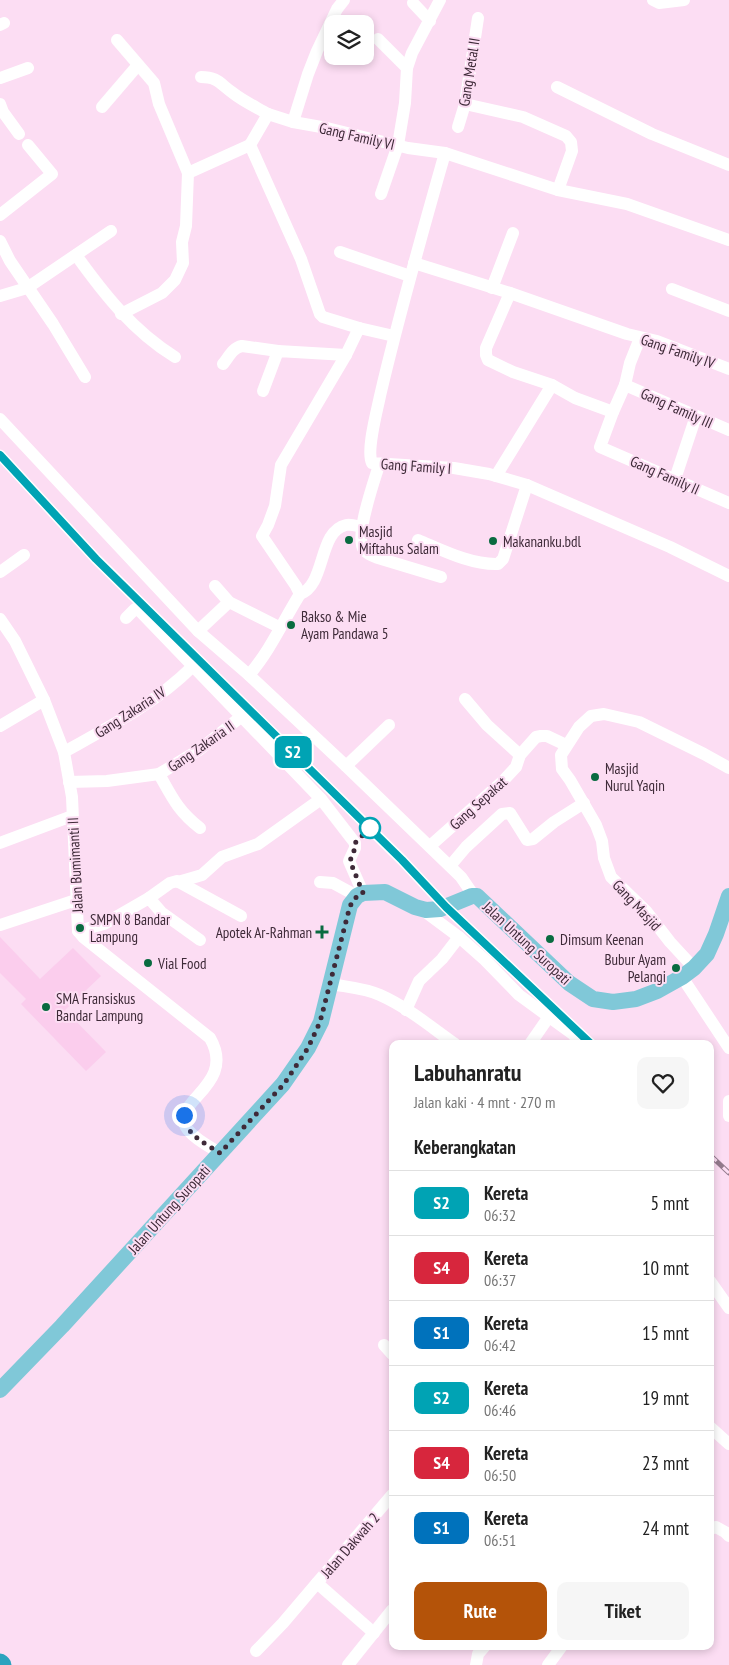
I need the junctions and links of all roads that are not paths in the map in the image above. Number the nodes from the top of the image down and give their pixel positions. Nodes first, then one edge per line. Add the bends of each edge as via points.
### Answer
1 (344, 0) edge
2 (440, 0) edge
3 (653, 0) edge
4 (684, 0) edge
5 (413, 3) dead end
6 (478, 18) dead end
7 (430, 21) junction
8 (378, 39) dead end
9 (117, 40) dead end
10 (138, 65) junction
11 (28, 68) dead end
12 (407, 68) junction
13 (201, 77) dead end
14 (0, 78) edge
15 (557, 87) dead end
16 (0, 104) edge
17 (465, 104) junction
18 (102, 106) dead end
19 (268, 114) junction
20 (293, 122) junction
21 (458, 127) dead end
22 (19, 134) dead end
23 (28, 145) dead end
24 (250, 145) junction
25 (398, 145) junction
26 (445, 153) junction
27 (729, 165) edge
28 (188, 174) junction
29 (558, 190) junction
30 (382, 194) dead end
31 (0, 215) edge
32 (111, 231) dead end
33 (513, 233) dead end
34 (729, 240) edge
35 (0, 241) edge
36 (340, 252) dead end
37 (76, 255) junction
38 (412, 269) junction
39 (27, 288) junction
40 (492, 288) junction
41 (672, 290) dead end
42 (510, 294) junction
43 (0, 296) edge
44 (729, 311) edge
45 (121, 314) junction
46 (359, 328) junction
47 (394, 336) junction
48 (640, 338) junction
49 (278, 351) junction
50 (346, 355) junction
51 (175, 357) dead end
52 (224, 364) dead end
53 (729, 369) edge
54 (86, 377) dead end
55 (625, 385) junction
56 (552, 386) junction
57 (263, 391) dead end
58 (613, 412) junction
59 (696, 416) junction
60 (0, 419) edge
61 (729, 430) edge
62 (379, 465) junction
63 (496, 476) junction
64 (675, 479) junction
65 (527, 485) junction
66 (729, 503) edge
67 (362, 527) junction
68 (418, 540) dead end
69 (24, 555) dead end
70 (0, 572) edge
71 (729, 576) edge
72 (441, 577) dead end
73 (215, 586) dead end
74 (300, 594) junction
75 (228, 602) junction
76 (126, 618) dead end
77 (0, 619) edge
78 (279, 627) junction
79 (198, 631) junction
80 (192, 667) junction
81 (250, 675) junction
82 (465, 699) dead end
83 (44, 700) junction
84 (242, 716) junction
85 (389, 725) dead end
86 (0, 726) edge
87 (566, 745) junction
88 (64, 752) junction
89 (520, 755) junction
90 (346, 766) junction
91 (729, 768) edge
92 (159, 774) junction
93 (69, 782) junction
94 (320, 799) junction
95 (584, 803) junction
96 (72, 816) junction
97 (200, 828) dead end
98 (0, 844) edge
99 (430, 846) junction
100 (450, 866) junction
101 (178, 882) junction
102 (320, 882) dead end
103 (360, 895) junction
104 (474, 896) junction
105 (729, 896) edge
106 (149, 898) junction
107 (76, 900) junction
108 (420, 908) junction
109 (241, 916) dead end
110 (0, 924) edge
111 (78, 930) junction
112 (459, 937) junction
113 (200, 940) dead end
114 (688, 972) junction
115 (331, 984) junction
116 (406, 1010) junction
117 (548, 1018) junction
118 (449, 1040) edge
119 (533, 1040) edge
120 (577, 1040) edge
121 (729, 1048) edge
122 (729, 1101) edge
123 (729, 1116) edge
124 (220, 1153) junction
125 (714, 1287) edge
126 (729, 1308) edge
127 (0, 1390) edge
128 (714, 1431) edge
129 (729, 1444) edge
130 (389, 1499) edge
131 (714, 1528) edge
132 (729, 1536) edge
133 (317, 1583) junction
134 (389, 1614) edge
135 (374, 1633) junction
136 (482, 1650) edge
137 (559, 1650) edge
138 (256, 1651) dead end
139 (348, 1665) edge
140 (476, 1665) edge
141 (548, 1665) edge

1 - 20 street via 317,51
2 - 7 street
3 - 4 street via 659,3
5 - 7 street
6 - 17 street, Gang Metal II
7 - 12 street
8 - 12 street
9 - 10 street
10 - 18 street
10 - 28 street via 154,83 158,104
11 - 14 street
12 - 25 street
13 - 19 street, Gang Family VI via 218,80 233,94
15 - 27 street via 652,134
16 - 22 street
17 - 21 street, Gang Metal II
17 - 29 street via 522,117 566,136 572,151
19 - 20 street, Gang Family VI
19 - 24 street
20 - 25 street, Gang Family VI
23 - 31 street via 52,174
24 - 28 street
24 - 46 street via 301,259 320,314
25 - 26 street, Gang Family VI
25 - 30 street
26 - 29 street, Gang Family VI
26 - 38 street, Gang Family I
28 - 45 street via 183,263 175,280 162,292
29 - 34 street, Gang Family VI via 627,204
32 - 37 street
33 - 40 street
35 - 39 street
36 - 38 street, Gang Family IV
37 - 39 street
37 - 45 street
38 - 40 street, Gang Family IV
38 - 47 street, Gang Family I
39 - 43 street
39 - 54 street
40 - 42 street, Gang Family IV
41 - 44 street
42 - 48 street, Gang Family IV
42 - 56 street via 486,348 488,360
45 - 51 street
46 - 47 street
46 - 50 street
47 - 62 street, Gang Family I via 372,432 370,458 372,463
48 - 53 street, Gang Family IV via 657,341
48 - 55 street
49 - 50 street
49 - 52 street via 242,346 234,349
49 - 57 street
50 - 74 street via 281,465 275,506 262,536
55 - 58 street
55 - 59 street, Gang Family III
56 - 58 street
56 - 63 street
58 - 64 street, Gang Family II via 600,447
59 - 61 street, Gang Family III
59 - 64 street
60 - 79 street
62 - 63 street, Gang Family I via 454,468
62 - 67 street
63 - 65 street, Gang Family I
64 - 66 street, Gang Family II
65 - 68 street via 503,558 498,564 460,557
65 - 71 street, Gang Family I
67 - 72 street via 361,540 368,554
67 - 74 street via 340,527 330,538 314,580
69 - 70 street
73 - 75 street
74 - 78 street
75 - 78 street
75 - 79 street
76 - 80 street via 138,609
77 - 83 street, Jalan Bumimanti II via 15,641
78 - 81 street via 263,659
79 - 81 street
80 - 84 street
80 - 88 street, Gang Zakaria IV via 139,710
81 - 90 street
82 - 89 street via 487,725
83 - 86 street
83 - 88 street, Jalan Bumimanti II
84 - 92 street, Gang Zakaria II via 199,750
84 - 94 street
85 - 90 street
87 - 89 street, Gang Sepakat via 547,736 539,736
87 - 91 street via 591,716 604,714 639,722
87 - 95 street, Gang Masjid via 561,755 562,769
88 - 93 street, Jalan Bumimanti II
89 - 99 street, Gang Sepakat via 516,767 502,782
90 - 99 street
92 - 93 street, Gang Zakaria II
92 - 97 street via 177,807
93 - 96 street, Jalan Bumimanti II
94 - 101 street via 258,844 222,857 202,875
94 - 103 street via 355,843 350,861
95 - 100 street via 527,840 510,813 502,814
95 - 114 street, Gang Masjid via 602,840 611,877 646,911
96 - 98 street
96 - 107 street, Jalan Bumimanti II
99 - 100 street
100 - 104 street
101 - 106 street via 170,882
101 - 109 street
102 - 103 street
103 - 108 main road, Jalan Untung Suropati via 385,892
103 - 115 main road, Jalan Untung Suropati via 350,906
104 - 108 main road, Jalan Untung Suropati via 440,909
104 - 114 main road, Jalan Untung Suropati via 569,983 593,999 613,1002 636,999 657,991
105 - 114 main road, Jalan Untung Suropati via 707,954
106 - 111 street via 104,924
106 - 113 street via 161,912
107 - 110 street
107 - 111 street, Jalan Bumimanti II
108 - 112 street
111 - 124 street, Jalan Bumimanti II via 210,1038 218,1059 216,1069 213,1078 187,1109 184,1121 197,1139
112 - 116 street via 419,981
112 - 117 street via 519,995
114 - 121 street, Gang Masjid
115 - 116 street via 380,995
115 - 124 main road, Jalan Untung Suropati via 308,1048 284,1084
116 - 118 street
117 - 119 street
117 - 120 street
122 - 123 street
124 - 127 main road, Jalan Untung Suropati
125 - 126 street
128 - 129 street
130 - 133 street, Jalan Dakwah 2
131 - 132 street
133 - 135 street, Jalan Dakwah 2
133 - 138 street
134 - 135 street
135 - 139 street
136 - 140 street
137 - 141 street

